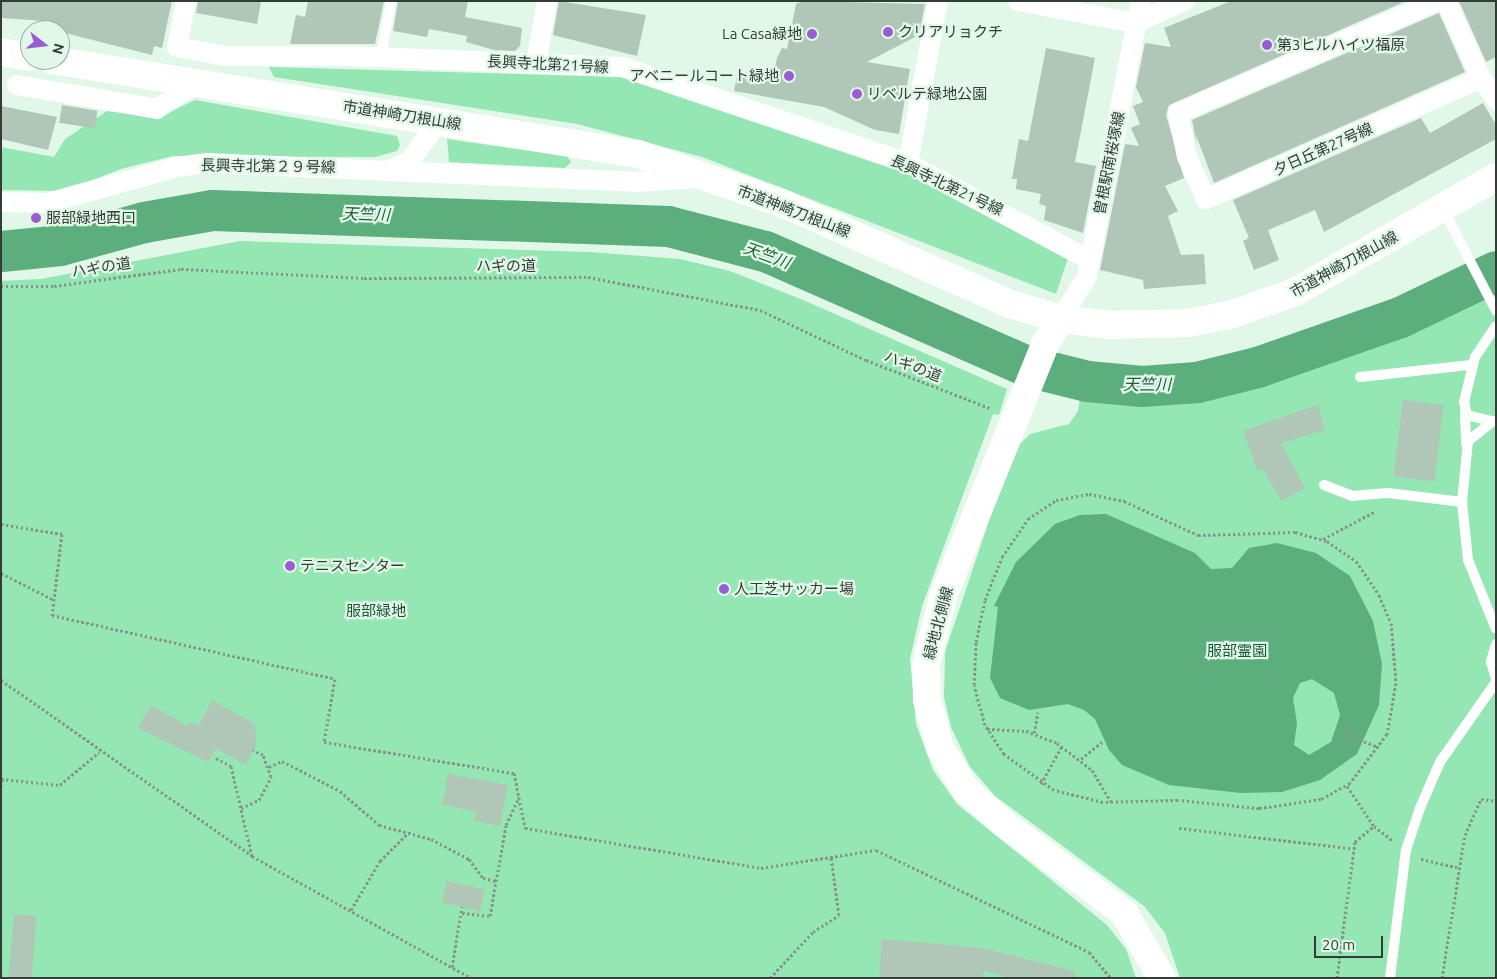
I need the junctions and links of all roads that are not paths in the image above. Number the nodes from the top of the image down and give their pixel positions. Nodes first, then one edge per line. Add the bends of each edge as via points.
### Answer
1 (186, 1) edge
2 (391, 1) edge
3 (547, 1) edge
4 (938, 1) edge
5 (1018, 1) edge
6 (1141, 1) edge
7 (1184, 1) edge
8 (1437, 1) edge
9 (1446, 1) edge
10 (1136, 23) junction
11 (1, 52) edge
12 (20, 55) edge
13 (381, 57) junction
14 (70, 63) edge
15 (536, 63) junction
16 (196, 83) junction
17 (17, 85) dead end
18 (1490, 86) edge
19 (439, 121) junction
20 (908, 163) junction
21 (390, 170) junction
22 (1496, 176) edge
23 (704, 178) junction
24 (1, 202) edge
25 (1443, 209) junction
26 (1090, 260) junction
27 (1494, 308) edge
28 (1061, 319) junction
29 (1496, 326) edge
30 (1471, 365) junction
31 (1360, 377) dead end
32 (1465, 412) junction
33 (1494, 420) edge
34 (1466, 450) junction
35 (1324, 485) dead end
36 (1462, 502) junction
37 (1496, 629) edge
38 (1496, 644) edge
39 (1496, 678) edge
40 (1496, 682) edge
41 (1162, 978) edge
42 (1390, 978) edge

1 - 13 street, 長興寺北第21号線 via 177,47 225,56
2 - 13 lane
3 - 15 street
4 - 20 street
5 - 10 street
6 - 10 street, 曽根駅南桜塚線
7 - 10 street
8 - 18 street, 夕日丘第27号線 via 1178,113 1187,157 1206,199
9 - 18 street
10 - 26 street, 曽根駅南桜塚線
11 - 12 street
13 - 15 street, 長興寺北第21号線
14 - 16 street, 市道神崎刀根山線
15 - 20 street, 長興寺北第21号線 via 623,67
16 - 17 street via 157,109
16 - 19 street, 市道神崎刀根山線
19 - 21 street via 409,162
19 - 23 street, 市道神崎刀根山線 via 638,154
20 - 26 street, 長興寺北第21号線
21 - 23 street, 長興寺北第２９号線 via 635,182
21 - 24 street, 長興寺北第２９号線 via 207,164 177,167 48,203
22 - 25 street, 市道神崎刀根山線
23 - 28 street, 市道神崎刀根山線 via 817,217 1010,304
25 - 27 lane
25 - 28 street, 市道神崎刀根山線 via 1308,286 1234,314 1162,325
26 - 28 street, 曽根駅南桜塚線 via 1084,286
28 - 41 street, 緑地北側線 via 1046,342 934,624 926,665 931,720 940,748 966,790 1006,826 1124,913
29 - 30 lane
30 - 31 lane
30 - 32 lane
32 - 33 lane
32 - 34 lane
33 - 34 lane via 1474,432
34 - 36 lane
35 - 36 lane via 1352,496 1399,495
36 - 37 lane via 1468,560 1482,604
38 - 39 lane via 1491,662
40 - 42 lane via 1440,762 1406,850

